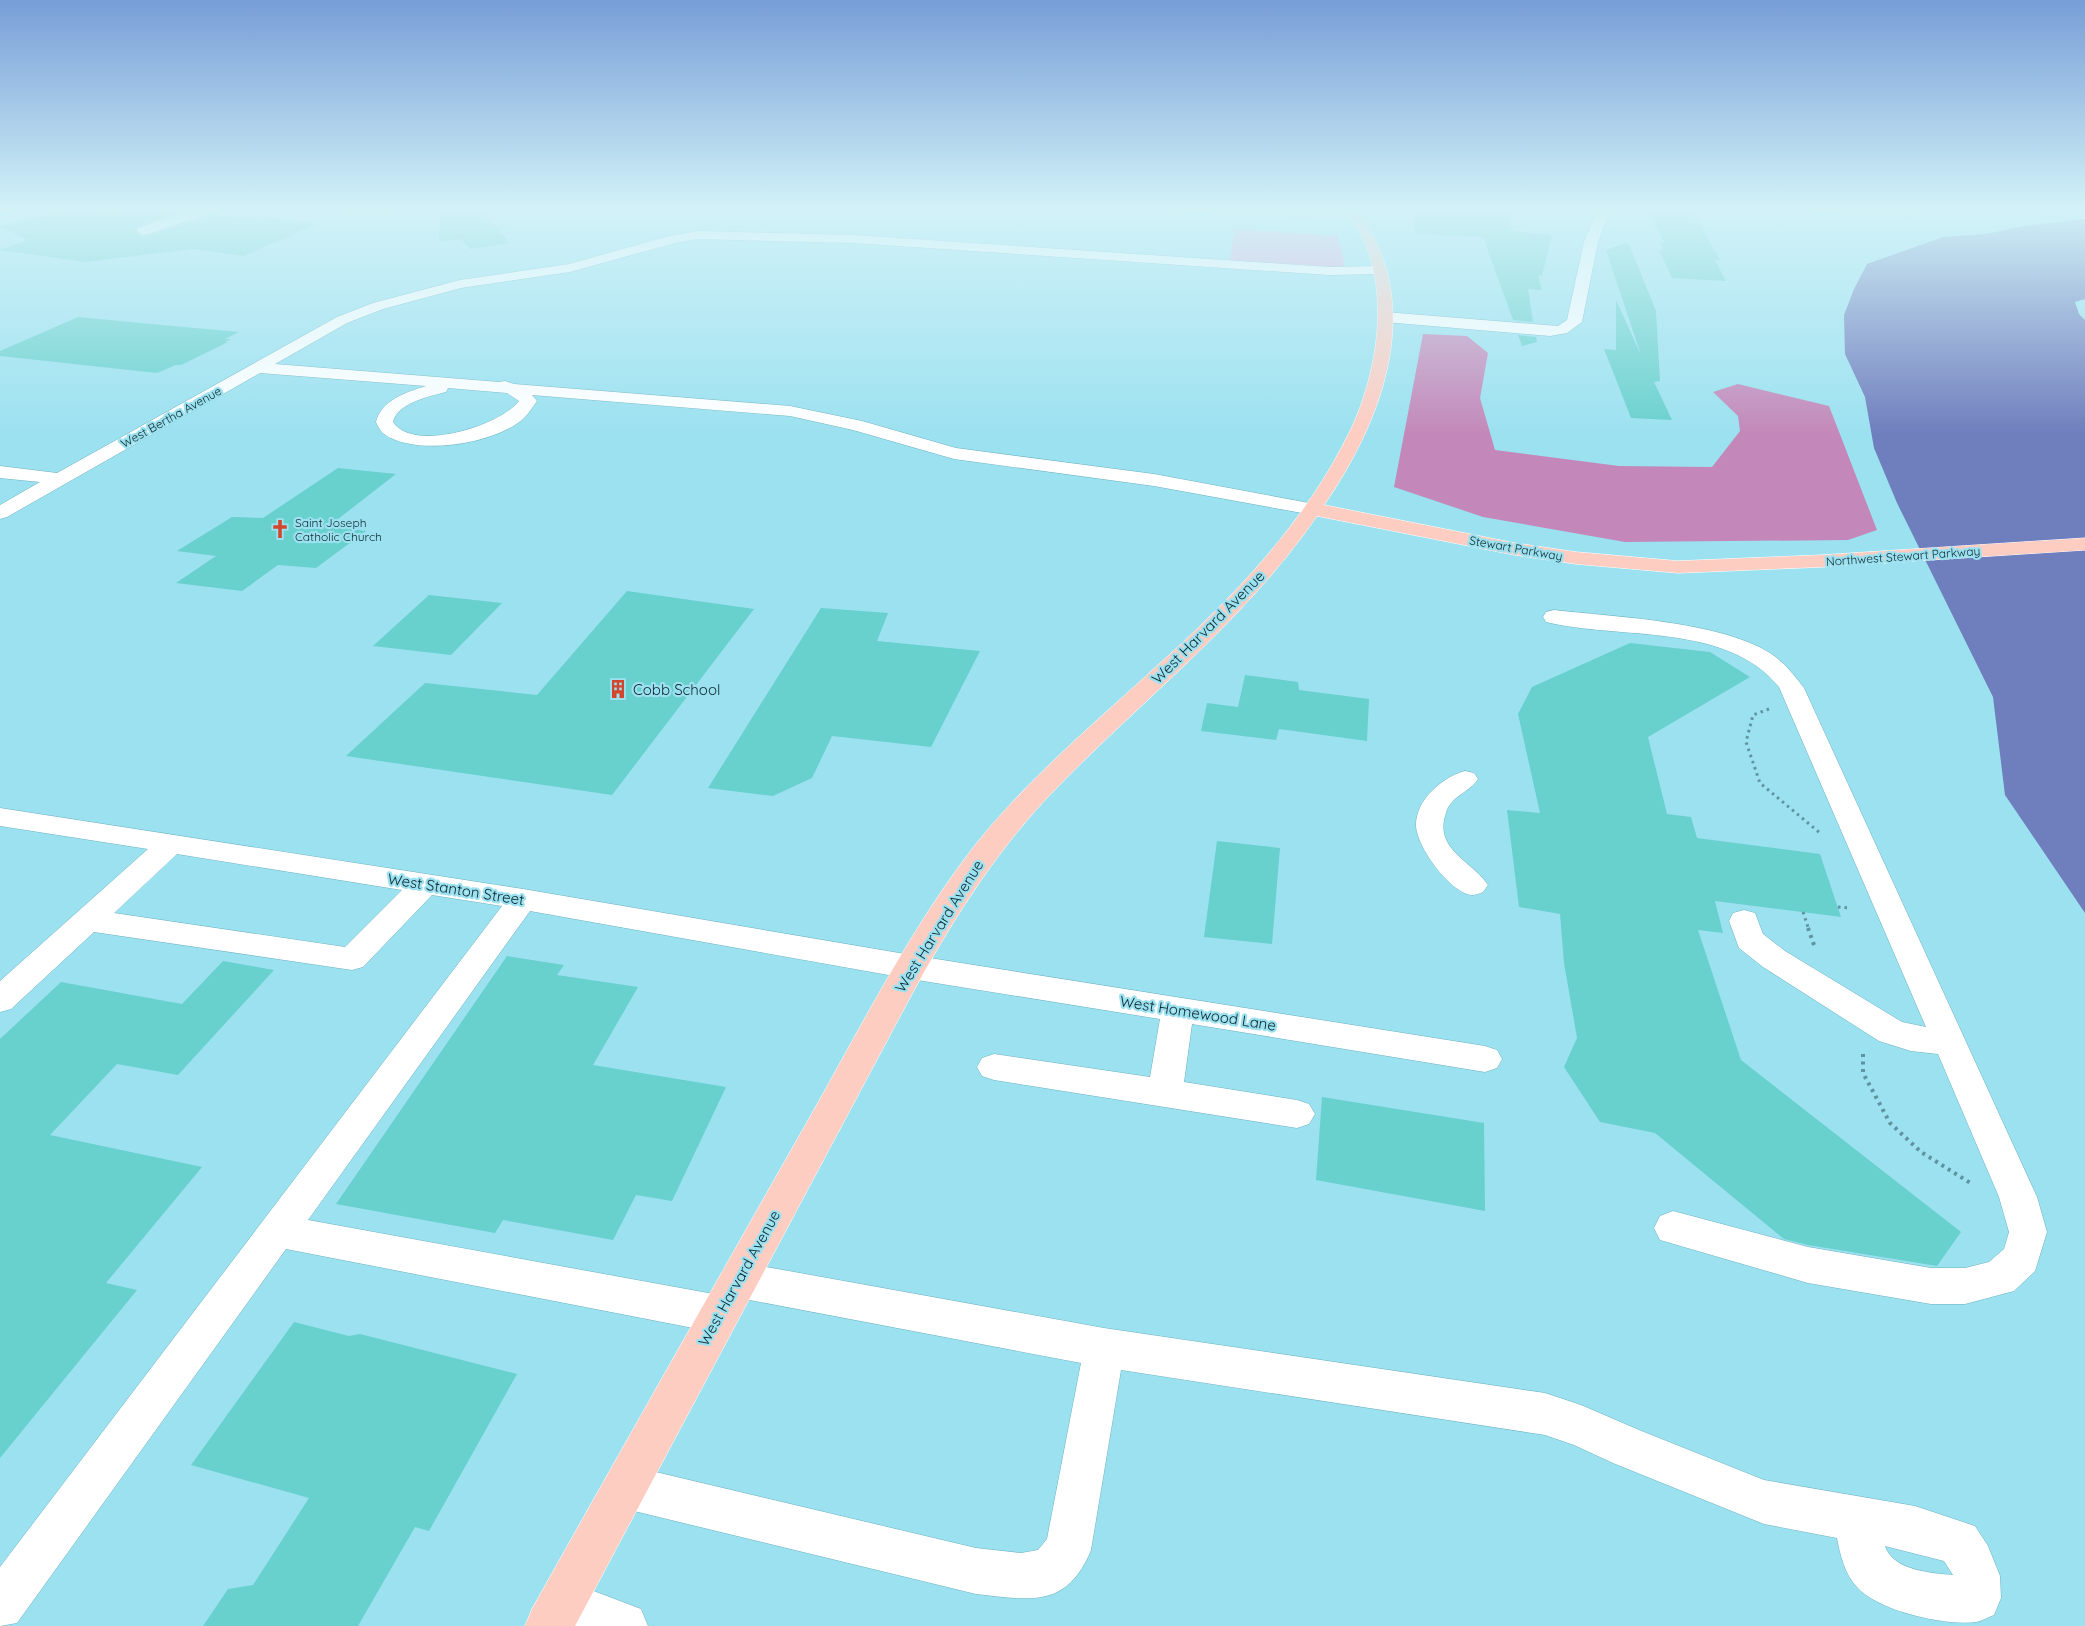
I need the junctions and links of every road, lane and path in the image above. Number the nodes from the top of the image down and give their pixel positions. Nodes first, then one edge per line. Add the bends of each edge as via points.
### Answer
1 (468, 283) edge
2 (1381, 283) edge
3 (1582, 283) edge
4 (1385, 317) junction
5 (260, 368) junction
6 (479, 384) junction
7 (506, 386) junction
8 (0, 472) edge
9 (61, 479) junction
10 (1313, 509) junction
11 (0, 513) edge
12 (2085, 544) edge
13 (1722, 567) joint
14 (1554, 617) dead end
15 (1802, 707) junction
16 (1465, 779) dead end
17 (0, 817) edge
18 (1821, 834) dead end
19 (170, 845) junction
20 (424, 885) junction
21 (1473, 885) dead end
22 (523, 899) junction
23 (1849, 901) dead end
24 (1838, 907) dead end
25 (86, 920) junction
26 (1744, 921) dead end
27 (911, 967) junction
28 (0, 1000) edge
29 (1178, 1010) junction
30 (1878, 1024) junction
31 (1949, 1042) junction
32 (1485, 1059) dead end
33 (994, 1068) dead end
34 (1164, 1093) junction
35 (1297, 1114) dead end
36 (2022, 1210) junction
37 (1673, 1228) dead end
38 (278, 1231) junction
39 (729, 1297) junction
40 (1104, 1348) junction
41 (626, 1487) junction
42 (1856, 1519) dead end
43 (0, 1606) edge
44 (555, 1615) edge
45 (624, 1626) edge

1 - 5 street, West Bertha Avenue via 378,306 342,320
2 - 4 main road, West Harvard Avenue
3 - 4 street via 1574,322 1569,327 1550,331
4 - 10 main road, West Harvard Avenue via 1383,362 1367,415
5 - 6 street
5 - 9 street, West Bertha Avenue
6 - 7 street
6 - 7 street via 434,389 408,397 389,410 385,424 389,429 418,439 441,440 479,433 510,420 525,408 528,401 525,396
7 - 10 street via 790,412 856,424 954,453 1154,480
8 - 9 street
9 - 11 street, West Bertha Avenue
10 - 13 main road, Stewart Parkway via 1576,558 1678,567
10 - 27 main road, West Harvard Avenue via 1278,555 1198,640 1026,801 985,852
12 - 13 main road, Northwest Stewart Parkway
14 - 15 street via 1672,632 1733,644 1773,665 1789,682
15 - 18 path via 1775,707 1753,715 1746,742 1760,783
15 - 31 street
16 - 21 street via 1440,798 1432,814 1430,831 1436,849 1446,863
17 - 19 street, West Stanton Street
19 - 20 street, West Stanton Street
19 - 25 street
20 - 22 street, West Stanton Street
20 - 25 street via 352,959
22 - 27 street, West Stanton Street
22 - 38 street
23 - 24 path via 1852,910
25 - 28 street
26 - 30 street via 1750,940 1774,959
27 - 29 street, West Homewood Lane
27 - 39 main road, West Harvard Avenue
29 - 32 street, West Homewood Lane
29 - 34 street
30 - 31 street via 1911,1038
30 - 36 path via 1863,1040 1863,1074 1890,1124 1921,1152 1964,1180
31 - 36 street
33 - 34 street
34 - 35 street
36 - 37 street via 2028,1232 2021,1259 2000,1278 1965,1286 1932,1286 1808,1266
38 - 39 street
38 - 43 street
39 - 40 street
39 - 41 main road, West Harvard Avenue
40 - 41 street via 1068,1550 1050,1572 1021,1576 976,1571
40 - 42 street via 1545,1414 1764,1502
41 - 44 main road, West Harvard Avenue
44 - 45 street

